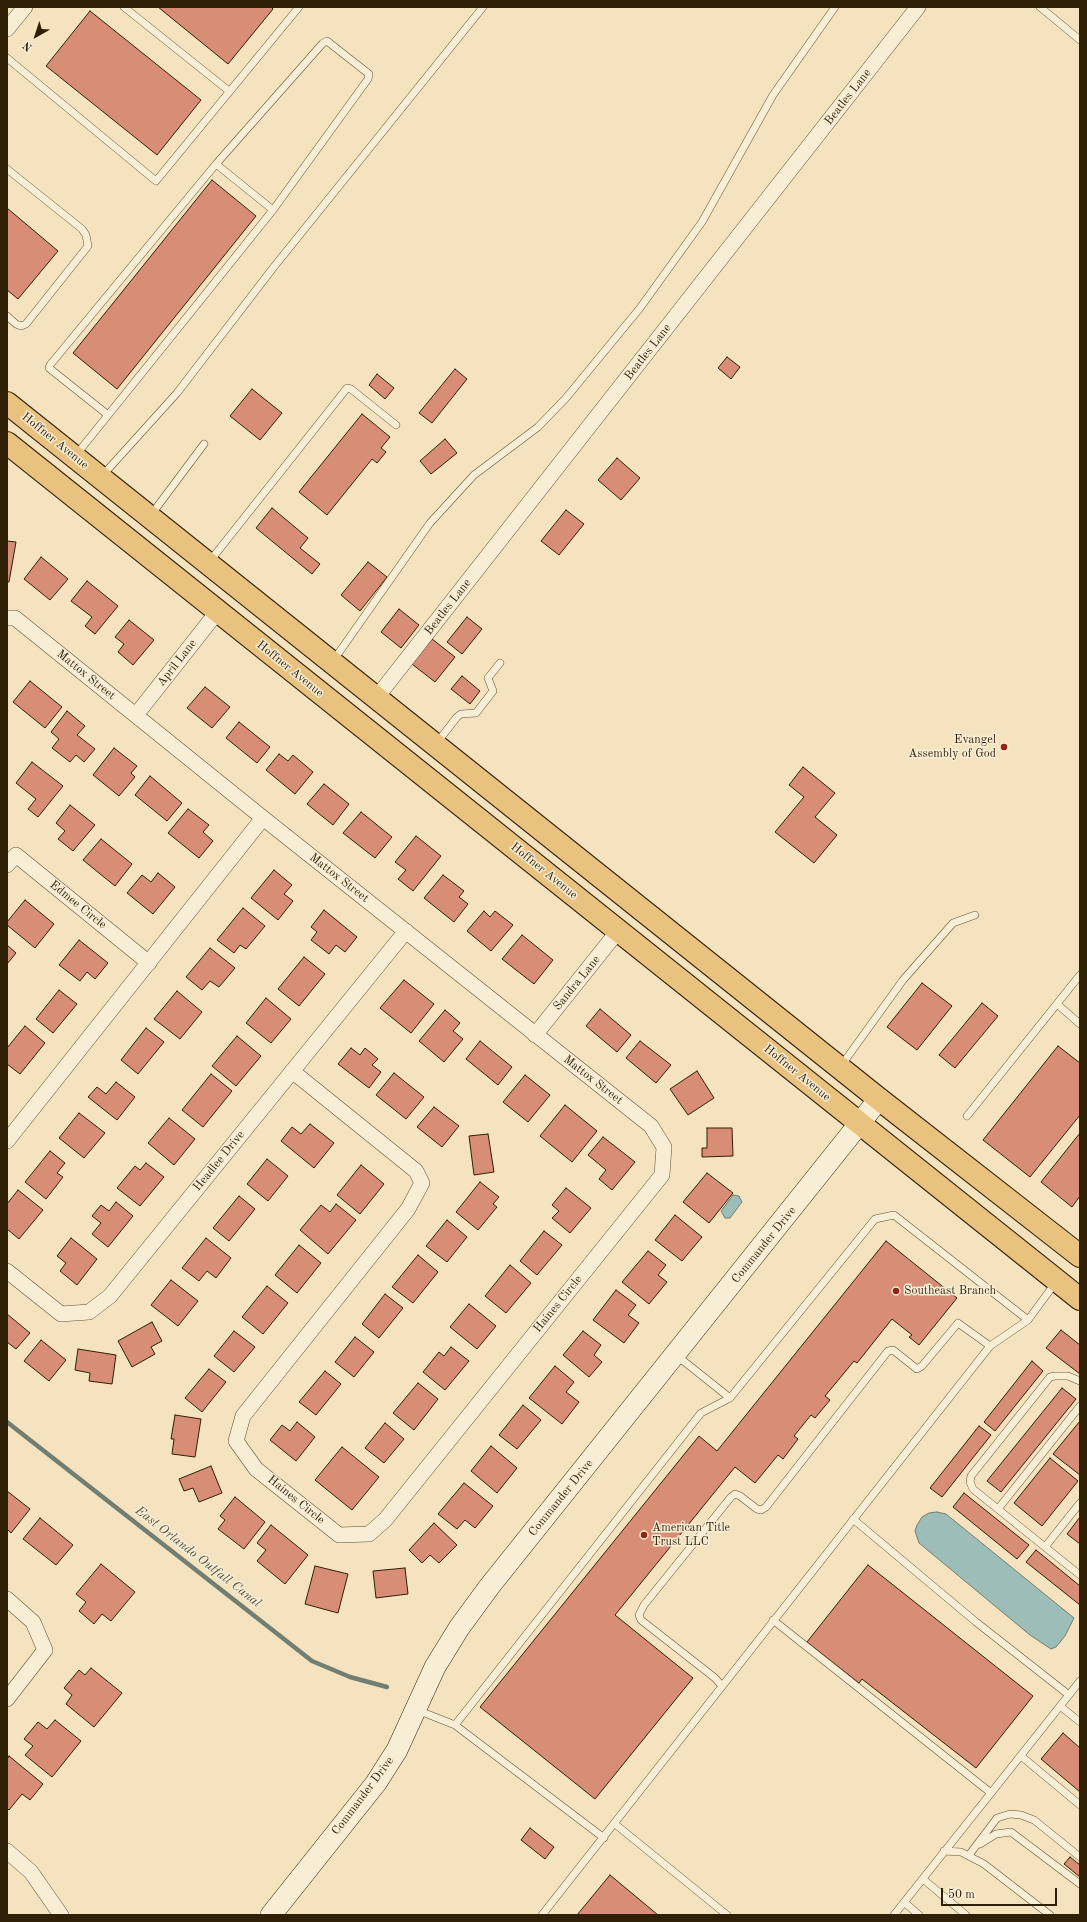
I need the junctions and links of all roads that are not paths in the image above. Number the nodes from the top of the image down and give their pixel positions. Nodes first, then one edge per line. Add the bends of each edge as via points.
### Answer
1 (25, 7) edge
2 (124, 7) edge
3 (299, 7) edge
4 (483, 7) edge
5 (835, 7) edge
6 (918, 7) edge
7 (1040, 7) edge
8 (7, 29) edge
9 (1080, 40) edge
10 (7, 58) edge
11 (230, 91) junction
12 (216, 164) junction
13 (7, 169) edge
14 (273, 210) junction
15 (7, 316) edge
16 (7, 403) edge
17 (108, 416) junction
18 (396, 426) dead end
19 (7, 443) edge
20 (204, 444) dead end
21 (75, 457) junction
22 (51, 478) junction
23 (100, 478) junction
24 (150, 516) junction
25 (208, 563) junction
26 (218, 611) junction
27 (7, 618) edge
28 (332, 661) junction
29 (500, 663) dead end
30 (377, 696) junction
31 (136, 715) junction
32 (436, 744) junction
33 (263, 818) junction
34 (7, 865) edge
35 (975, 915) dead end
36 (406, 931) junction
37 (618, 931) junction
38 (149, 963) junction
39 (1080, 975) edge
40 (1057, 1004) junction
41 (1080, 1024) edge
42 (535, 1034) junction
43 (840, 1068) junction
44 (292, 1071) junction
45 (879, 1099) junction
46 (967, 1116) dead end
47 (860, 1124) junction
48 (7, 1140) edge
49 (664, 1147) joint
50 (1080, 1256) edge
51 (7, 1271) edge
52 (1057, 1281) junction
53 (1080, 1299) edge
54 (1028, 1320) junction
55 (990, 1346) junction
56 (676, 1355) junction
57 (1080, 1381) edge
58 (730, 1398) junction
59 (1080, 1406) edge
60 (1080, 1503) edge
61 (998, 1509) junction
62 (853, 1519) junction
63 (1045, 1547) junction
64 (1080, 1575) edge
65 (7, 1599) edge
66 (773, 1620) junction
67 (1080, 1681) edge
68 (722, 1686) junction
69 (1069, 1695) junction
70 (7, 1699) edge
71 (1060, 1706) junction
72 (416, 1709) junction
73 (1080, 1722) edge
74 (455, 1725) junction
75 (1021, 1756) junction
76 (991, 1793) junction
77 (1080, 1805) edge
78 (615, 1824) junction
79 (604, 1838) junction
80 (975, 1847) junction
81 (7, 1851) edge
82 (944, 1851) junction
83 (969, 1856) junction
84 (1080, 1857) edge
85 (922, 1879) junction
86 (1080, 1884) edge
87 (904, 1902) junction
88 (61, 1915) edge
89 (270, 1915) edge
90 (542, 1915) edge
91 (727, 1915) edge
92 (894, 1915) edge
93 (919, 1915) edge
94 (966, 1915) edge
95 (1050, 1915) edge

1 - 8 street
2 - 11 lane
3 - 11 lane
4 - 23 lane via 277,262 177,393
5 - 28 lane via 773,94 702,222 640,308 566,398 538,427 474,475 430,523
6 - 30 street, Beatles Lane
7 - 9 lane
10 - 11 lane via 156,180
12 - 14 lane
12 - 14 lane via 322,43 327,41 370,74
12 - 17 lane via 50,365 49,368
13 - 15 lane via 82,230 88,246 26,324 16,324
14 - 17 lane
16 - 21 main road, Hoffner Avenue
17 - 21 lane
18 - 25 lane via 347,388
19 - 22 main road, Hoffner Avenue
20 - 24 lane
21 - 23 main road, Hoffner Avenue
22 - 25 main road via 72,480 166,554 182,563
22 - 26 main road, Hoffner Avenue
23 - 24 main road, Hoffner Avenue
24 - 25 main road, Hoffner Avenue
25 - 28 main road, Hoffner Avenue
26 - 30 main road via 239,610 258,616 353,695
26 - 31 street, April Lane
26 - 37 main road, Hoffner Avenue
27 - 31 street, Mattox Street via 15,618
28 - 30 main road, Hoffner Avenue
29 - 32 lane via 488,678 493,691 476,713 461,714 457,717
30 - 32 main road, Hoffner Avenue
31 - 33 street, Mattox Street
32 - 43 main road, Hoffner Avenue
33 - 36 street, Mattox Street
33 - 38 street
34 - 38 street, Edmee Circle via 16,855
35 - 43 lane via 953,923 903,980
36 - 42 street, Mattox Street
36 - 44 street, Headlee Drive
37 - 42 street, Sandra Lane
37 - 47 main road, Hoffner Avenue
38 - 48 street
39 - 40 lane
40 - 41 lane
40 - 46 lane
42 - 49 street, Mattox Street via 651,1126
43 - 45 main road, Hoffner Avenue
44 - 49 street, Haines Circle via 416,1171 422,1183 408,1209 243,1416 236,1441 256,1469 339,1535 369,1534 385,1520 662,1175
44 - 51 street, Headlee Drive via 110,1296 89,1312 61,1314
45 - 47 street, Commander Drive
45 - 50 main road, Hoffner Avenue
47 - 52 main road, Hoffner Avenue
47 - 56 street, Commander Drive
52 - 53 main road, Hoffner Avenue
52 - 54 lane
54 - 55 lane
54 - 58 lane via 894,1215 875,1219
55 - 62 lane
55 - 68 lane via 958,1323 917,1369 894,1350 888,1351 766,1507 762,1510 757,1509 740,1496 735,1494 731,1497 644,1605 639,1615 641,1620
56 - 58 lane
56 - 72 street, Commander Drive via 459,1628 435,1667
57 - 61 lane via 1068,1376 1050,1378 971,1476 973,1489
58 - 74 lane via 701,1413
59 - 61 lane
60 - 63 lane
61 - 63 lane
62 - 66 lane
62 - 69 lane via 976,1622
63 - 64 lane
65 - 70 street via 33,1622 44,1650
66 - 68 lane
66 - 76 lane
67 - 69 lane
68 - 78 lane
69 - 71 lane
71 - 73 lane
71 - 75 lane
72 - 74 lane
72 - 89 street, Commander Drive via 397,1750 376,1783
74 - 79 lane
75 - 76 lane
75 - 77 lane
76 - 82 lane
78 - 79 lane
78 - 91 lane
79 - 90 lane
80 - 83 lane
80 - 84 lane via 997,1818 1010,1814 1021,1815 1034,1820
80 - 86 lane via 996,1834 1011,1832
81 - 88 street via 31,1872
82 - 83 lane via 961,1852
82 - 85 lane
83 - 95 lane via 984,1864
85 - 87 lane
85 - 94 lane
87 - 92 lane
87 - 93 lane

